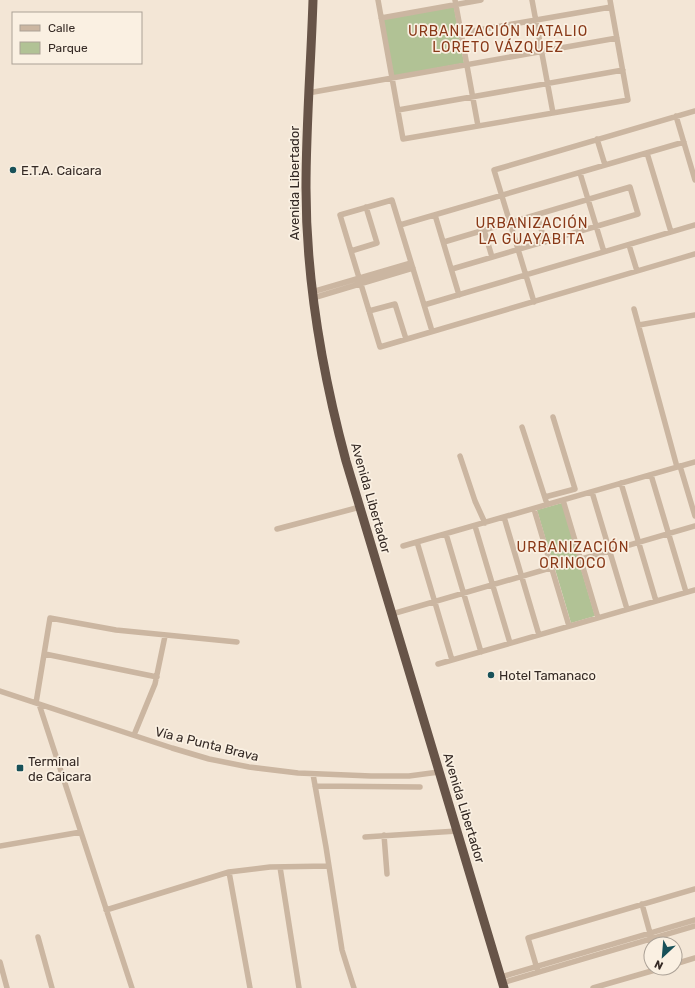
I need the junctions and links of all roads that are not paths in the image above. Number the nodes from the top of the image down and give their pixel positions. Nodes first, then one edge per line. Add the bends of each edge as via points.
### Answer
1 (313, 0) edge
2 (378, 0) edge
3 (481, 0) edge
4 (532, 0) edge
5 (610, 0) edge
6 (455, 2) edge
7 (611, 7) junction
8 (381, 18) junction
9 (536, 20) junction
10 (461, 33) junction
11 (617, 38) junction
12 (541, 51) junction
13 (467, 65) junction
14 (623, 70) junction
15 (392, 78) junction
16 (547, 83) junction
17 (308, 93) junction
18 (473, 97) junction
19 (398, 110) junction
20 (695, 111) edge
21 (553, 113) junction
22 (676, 116) junction
23 (478, 126) junction
24 (597, 139) junction
25 (684, 142) junction
26 (647, 153) junction
27 (605, 165) junction
28 (580, 172) junction
29 (695, 180) edge
30 (502, 196) junction
31 (588, 200) junction
32 (366, 207) junction
33 (435, 215) junction
34 (537, 215) junction
35 (510, 223) junction
36 (695, 225) edge
37 (400, 226) junction
38 (596, 227) junction
39 (484, 230) junction
40 (671, 232) junction
41 (444, 242) junction
42 (545, 242) junction
43 (629, 245) junction
44 (518, 250) junction
45 (351, 251) junction
46 (604, 252) junction
47 (695, 254) edge
48 (492, 257) junction
49 (412, 266) junction
50 (452, 269) junction
51 (637, 271) junction
52 (526, 275) junction
53 (360, 281) junction
54 (312, 295) junction
55 (460, 295) junction
56 (534, 302) junction
57 (424, 305) junction
58 (634, 309) dead end
59 (369, 311) junction
60 (695, 315) edge
61 (639, 325) junction
62 (432, 331) junction
63 (406, 339) junction
64 (553, 417) dead end
65 (522, 427) dead end
66 (460, 456) dead end
67 (695, 462) edge
68 (678, 467) junction
69 (651, 475) junction
70 (622, 483) junction
71 (592, 492) junction
72 (545, 497) junction
73 (563, 500) junction
74 (547, 505) junction
75 (360, 507) junction
76 (534, 509) junction
77 (695, 516) edge
78 (504, 517) junction
79 (485, 523) junction
80 (476, 526) junction
81 (695, 526) edge
82 (277, 529) dead end
83 (446, 534) junction
84 (668, 534) junction
85 (418, 542) junction
86 (639, 542) junction
87 (404, 546) dead end
88 (610, 551) junction
89 (581, 559) junction
90 (552, 567) junction
91 (522, 576) junction
92 (493, 584) junction
93 (695, 590) edge
94 (686, 592) junction
95 (463, 593) junction
96 (435, 601) junction
97 (656, 601) junction
98 (627, 609) junction
99 (392, 614) junction
100 (598, 618) junction
101 (569, 626) junction
102 (539, 635) junction
103 (165, 636) junction
104 (237, 642) dead end
105 (510, 643) junction
106 (481, 652) junction
107 (45, 654) junction
108 (452, 660) junction
109 (438, 664) dead end
110 (157, 677) junction
111 (0, 691) edge
112 (38, 703) junction
113 (134, 735) junction
114 (440, 772) junction
115 (313, 774) junction
116 (315, 786) junction
117 (420, 787) dead end
118 (457, 831) junction
119 (81, 832) junction
120 (384, 835) junction
121 (365, 837) dead end
122 (0, 846) edge
123 (329, 866) junction
124 (280, 867) junction
125 (229, 872) junction
126 (387, 874) dead end
127 (695, 889) edge
128 (642, 904) junction
129 (106, 910) junction
130 (695, 920) edge
131 (695, 926) edge
132 (651, 936) edge
133 (659, 936) edge
134 (662, 936) edge
135 (38, 937) dead end
136 (643, 941) edge
137 (695, 958) edge
138 (0, 962) edge
139 (683, 962) edge
140 (538, 969) junction
141 (643, 973) edge
142 (502, 983) edge
143 (7, 988) edge
144 (52, 988) edge
145 (132, 988) edge
146 (250, 988) edge
147 (299, 988) edge
148 (354, 988) edge
149 (593, 988) edge

1 - 17 highway, Avenida Libertador
2 - 8 street
3 - 6 street
4 - 9 street
5 - 7 street
6 - 8 street
6 - 10 street
7 - 9 street
7 - 11 street
8 - 15 street
9 - 10 street
9 - 12 street
10 - 13 street
11 - 12 street
11 - 14 street
12 - 13 street
12 - 16 street
13 - 15 street
13 - 18 street
14 - 16 street
14 - 21 street via 628,100
15 - 17 street
15 - 19 street
16 - 18 street
16 - 21 street
17 - 54 highway, Avenida Libertador via 306,189
18 - 19 street
18 - 23 street
19 - 23 street via 403,140
20 - 22 street
21 - 23 street
22 - 24 street
22 - 25 street
24 - 27 street
24 - 30 street via 494,170
25 - 26 street
25 - 29 street
26 - 27 street
26 - 40 street
27 - 28 street
28 - 30 street
28 - 31 street
30 - 33 street
30 - 35 street
31 - 34 street
31 - 38 street
31 - 38 street via 630,187 638,214
32 - 37 street via 392,200
32 - 45 street via 377,243
32 - 45 street via 340,215
33 - 37 street
33 - 41 street
34 - 35 street
34 - 42 street
35 - 39 street
35 - 44 street
36 - 40 street
37 - 49 street
38 - 42 street
38 - 46 street
39 - 41 street
39 - 48 street
40 - 43 street
41 - 50 street
42 - 44 street
43 - 46 street
43 - 51 street
44 - 48 street
44 - 52 street
45 - 53 street
46 - 52 street
47 - 51 street
48 - 50 street
49 - 53 street
49 - 57 street
50 - 55 street
51 - 56 street
52 - 55 street
52 - 56 street
53 - 54 street
53 - 59 street
54 - 75 highway, Avenida Libertador via 339,433
55 - 57 street
56 - 62 street
57 - 62 street
58 - 61 street
59 - 63 street via 395,304
59 - 63 street via 380,347
60 - 61 street
61 - 68 street
62 - 63 street
64 - 72 street via 575,489
65 - 72 street
66 - 79 street
67 - 68 street
68 - 69 street
68 - 77 street
69 - 70 street
69 - 84 street
70 - 71 street
70 - 86 street
71 - 73 street
71 - 88 street
72 - 74 street
73 - 74 street
73 - 89 street
74 - 76 street
75 - 82 street
75 - 99 highway, Avenida Libertador
76 - 78 street
76 - 90 street
78 - 79 street
78 - 91 street
79 - 80 street
80 - 83 street
80 - 92 street
81 - 84 street
83 - 85 street
83 - 95 street
84 - 86 street
84 - 94 street
85 - 87 street
85 - 96 street
86 - 88 street
86 - 97 street
88 - 89 street
88 - 98 street
89 - 90 street
89 - 100 street
90 - 91 street
90 - 101 street
91 - 92 street
91 - 102 street
92 - 95 street
92 - 105 street
93 - 94 street
94 - 97 street
95 - 96 street
95 - 106 street
96 - 99 street
96 - 108 street
97 - 98 street
98 - 100 street
99 - 114 highway, Avenida Libertador
100 - 101 street
101 - 102 street
102 - 105 street
103 - 104 street
103 - 107 street via 98,628 50,618
103 - 110 street
105 - 106 street
106 - 108 street
107 - 110 street
107 - 112 street
108 - 109 street
110 - 113 street
111 - 112 street, Vía a Punta Brava
112 - 113 street, Vía a Punta Brava
112 - 119 street
113 - 115 street, Vía a Punta Brava via 229,763
114 - 115 street, Vía a Punta Brava via 409,776
114 - 118 highway, Avenida Libertador
115 - 116 street
116 - 117 street
116 - 123 street
118 - 120 street
118 - 142 highway, Avenida Libertador
119 - 122 street
119 - 129 street
120 - 121 street
120 - 126 street
123 - 124 street
123 - 148 street via 342,950
124 - 125 street
124 - 147 street
125 - 129 street
125 - 146 street
127 - 128 street
128 - 132 street
128 - 140 street via 528,938
129 - 145 street
130 - 133 street
131 - 134 street
135 - 144 street
136 - 140 street
137 - 139 street
138 - 143 street
140 - 142 street
141 - 149 street

